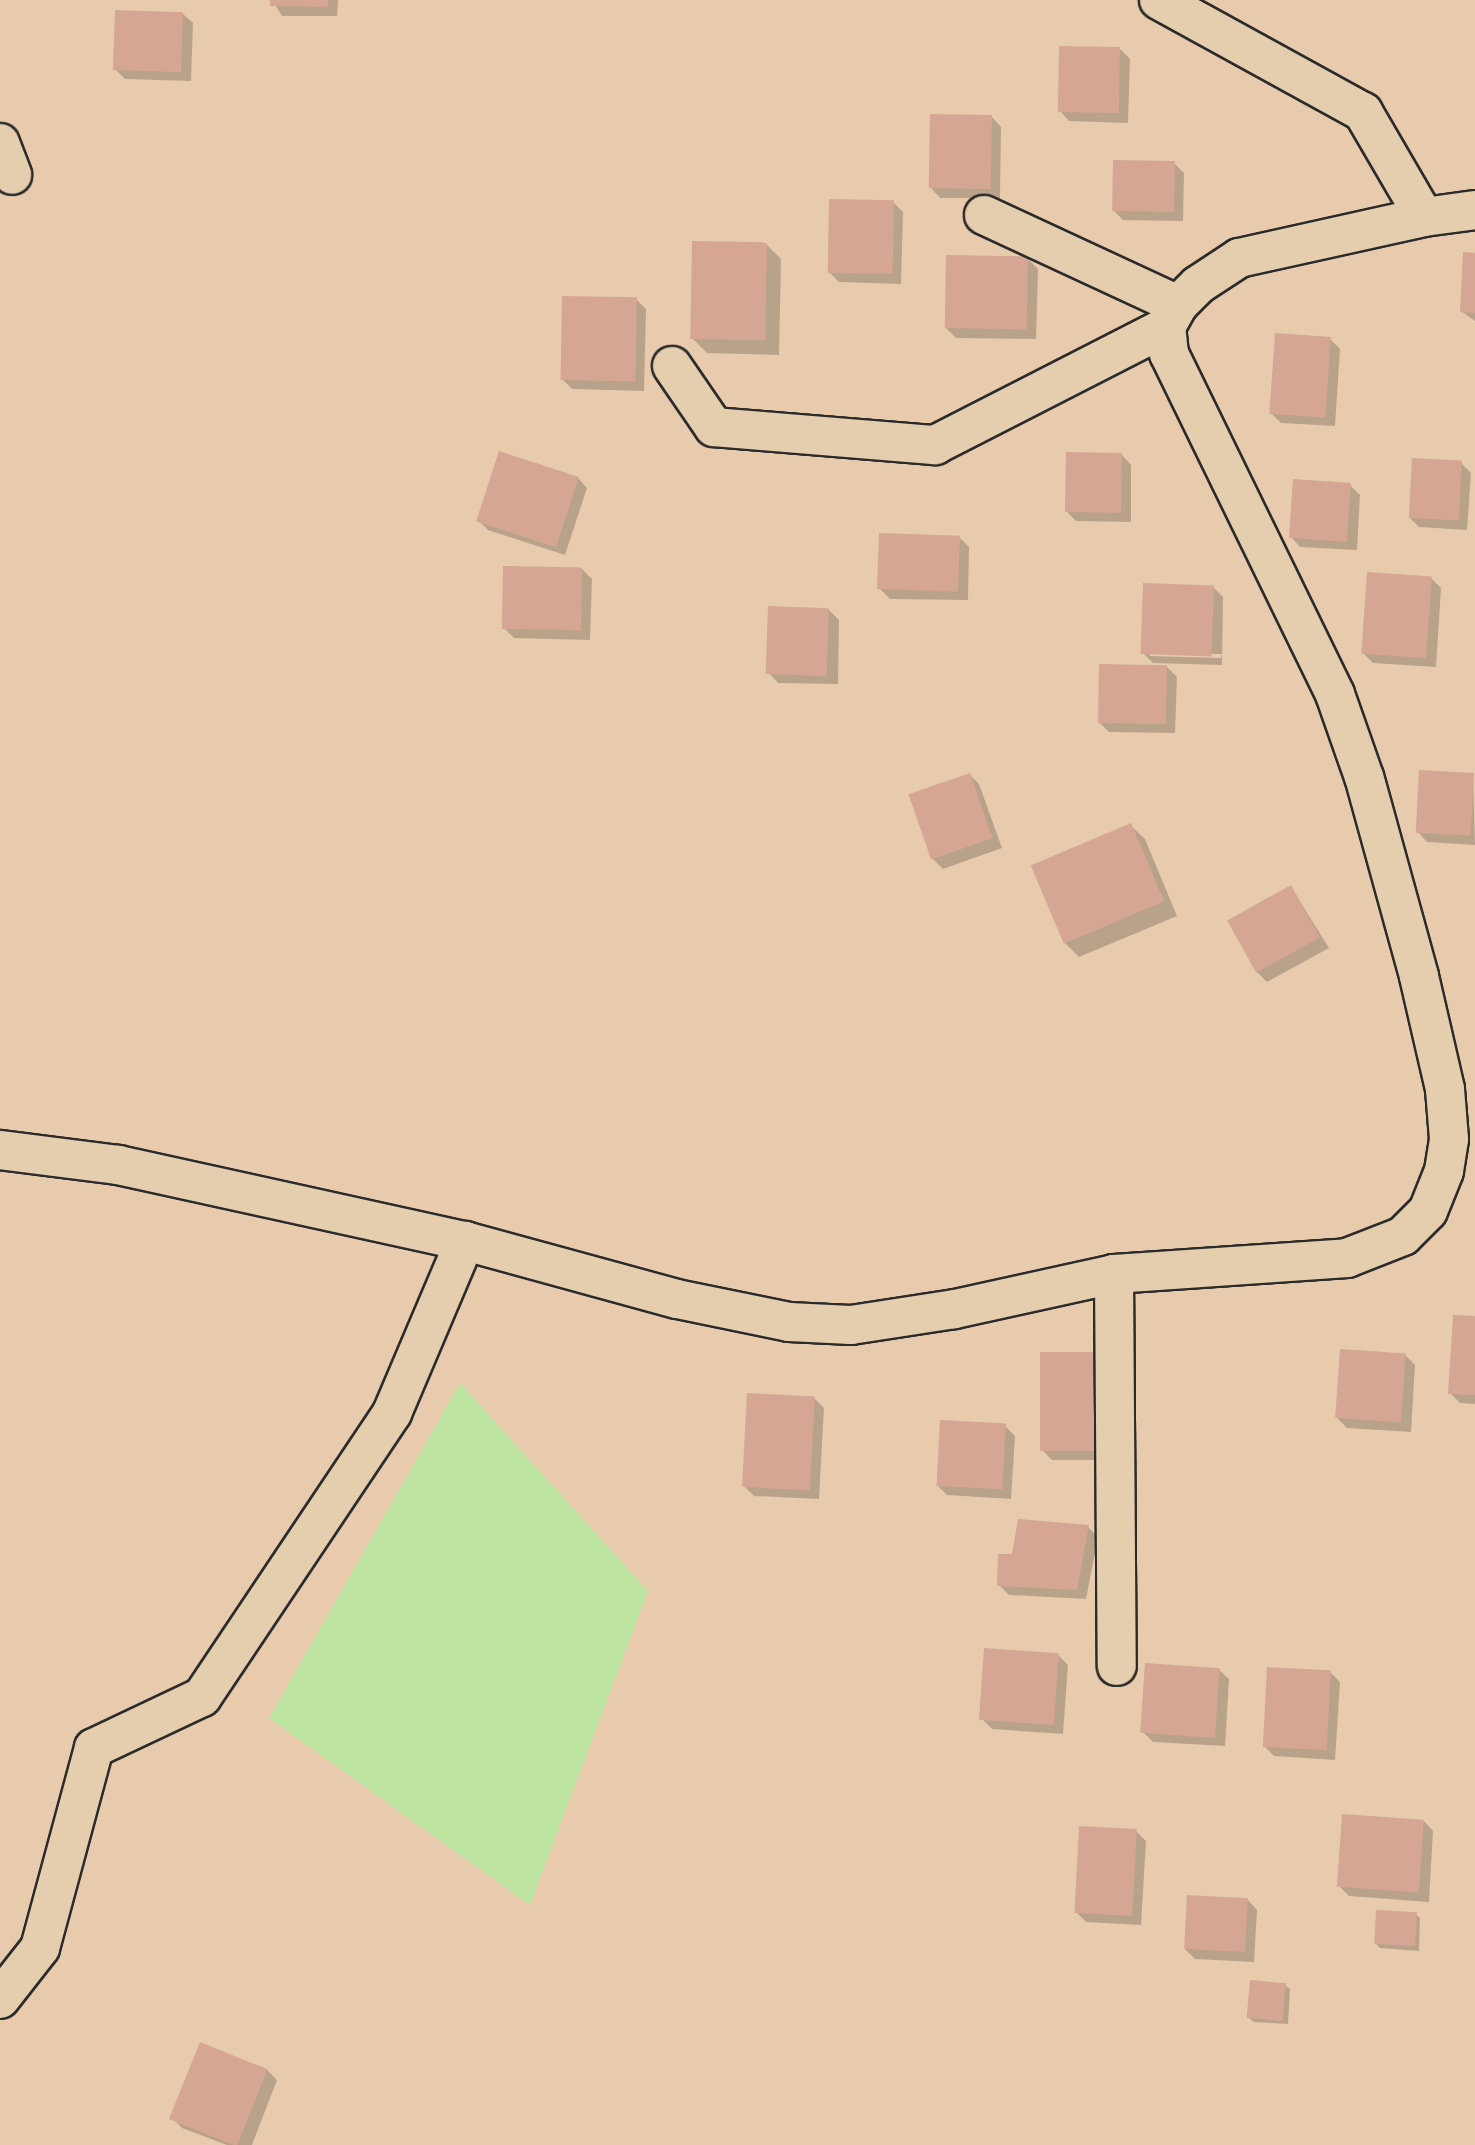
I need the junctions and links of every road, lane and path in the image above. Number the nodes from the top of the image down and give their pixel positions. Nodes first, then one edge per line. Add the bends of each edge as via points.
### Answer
1 (1160, 0) edge
2 (1475, 210) edge
3 (984, 215) dead end
4 (1424, 217) junction
5 (1172, 316) junction
6 (672, 366) dead end
7 (0, 1150) edge
8 (465, 1241) junction
9 (1114, 1274) junction
10 (1117, 1666) dead end
11 (0, 1999) edge

1 - 4 street via 1363,112
2 - 4 street
3 - 5 street
4 - 5 street via 1240,258 1198,285
5 - 6 street via 934,445 714,427
5 - 9 street via 1169,354 1335,694 1364,777 1419,976 1445,1089 1449,1139 1444,1171 1428,1211 1403,1236 1347,1258
7 - 8 street via 118,1165
8 - 9 street via 677,1300 789,1322 864,1323 955,1309
8 - 11 street via 393,1413 202,1697 94,1748 40,1948
9 - 10 street

